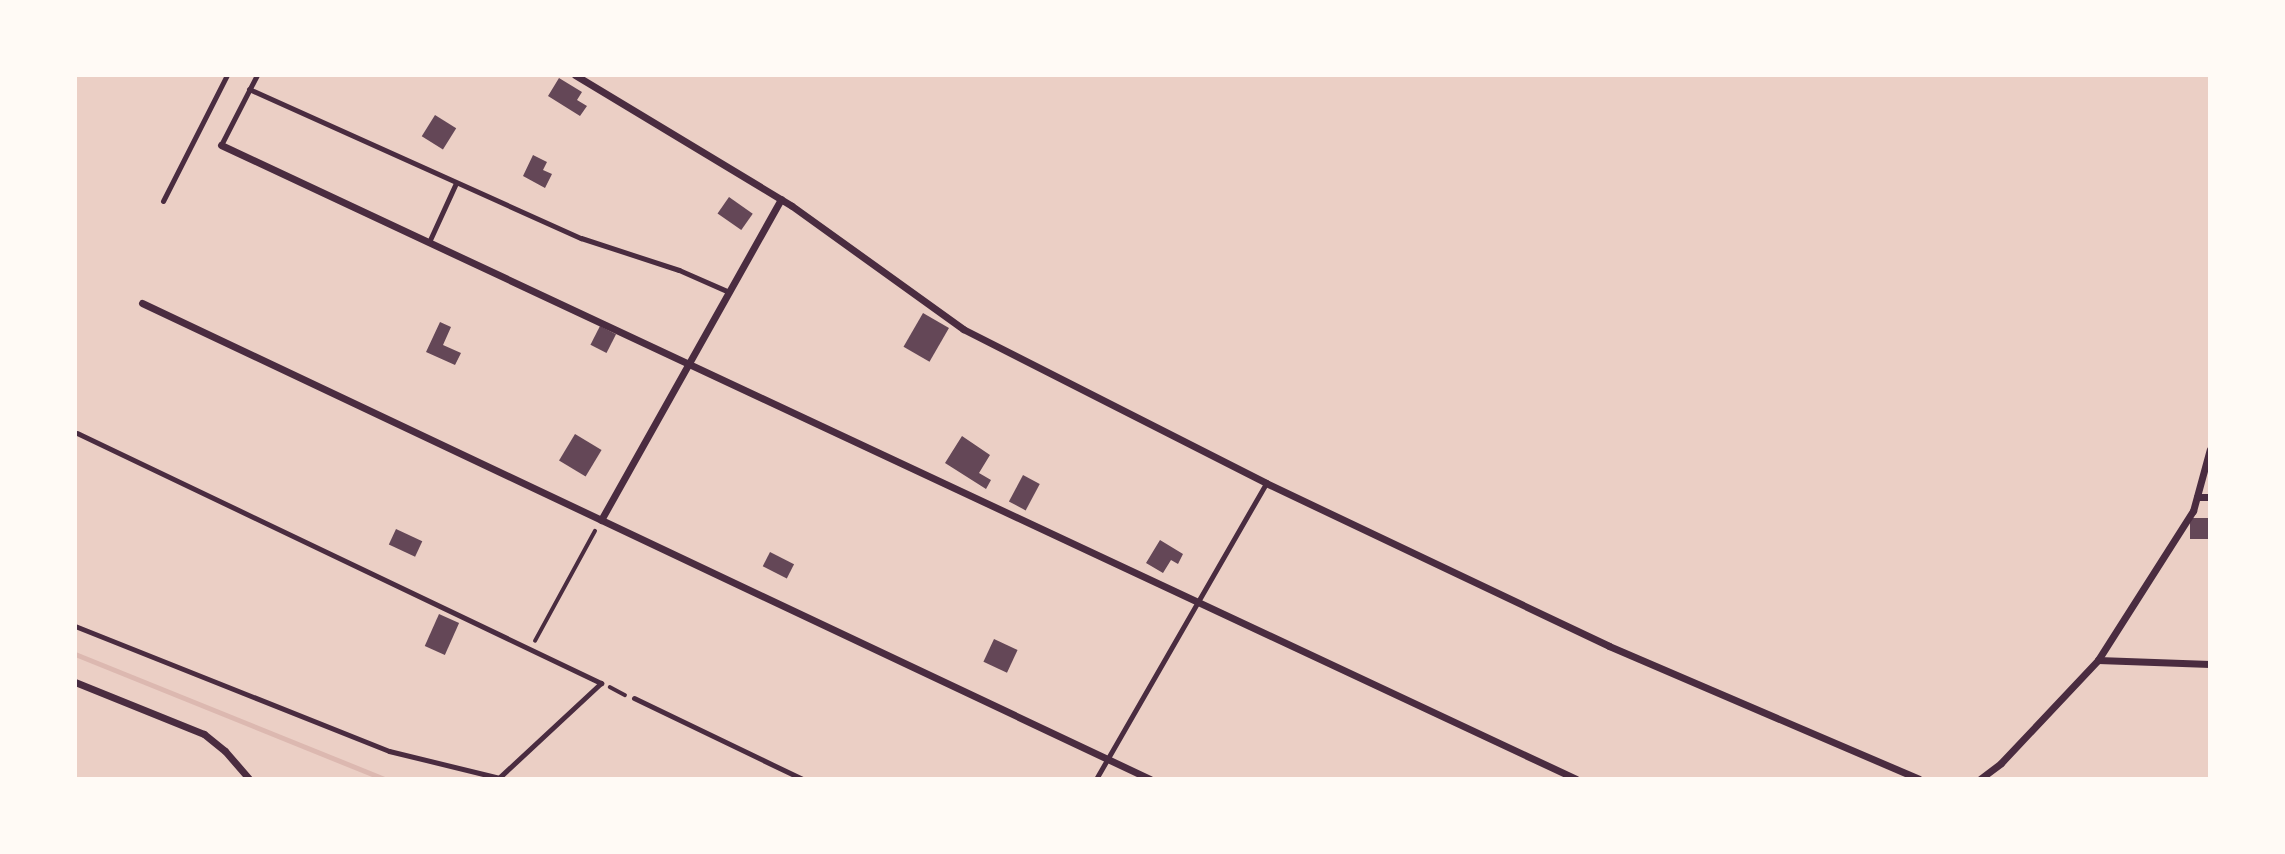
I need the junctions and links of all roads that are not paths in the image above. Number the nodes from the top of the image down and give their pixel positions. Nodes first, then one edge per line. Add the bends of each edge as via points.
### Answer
1 (227, 75) edge
2 (257, 75) edge
3 (575, 75) edge
4 (249, 89) junction
5 (221, 145) joint
6 (456, 183) junction
7 (781, 199) junction
8 (163, 201) dead end
9 (429, 242) junction
10 (729, 292) junction
11 (142, 303) dead end
12 (690, 364) junction
13 (77, 433) dead end
14 (2210, 449) edge
15 (1266, 483) junction
16 (2197, 497) junction
17 (2210, 497) edge
18 (601, 520) junction
19 (1198, 602) junction
20 (75, 626) edge
21 (2098, 660) junction
22 (2210, 664) edge
23 (75, 682) edge
24 (634, 698) road end
25 (1107, 759) junction
26 (502, 778) edge
27 (249, 779) edge
28 (802, 779) edge
29 (1096, 779) edge
30 (1150, 779) edge
31 (1576, 779) edge
32 (1919, 779) edge
33 (1980, 779) edge

1 - 8 lane
2 - 4 lane
3 - 7 street
4 - 5 lane
4 - 6 lane
5 - 9 street
6 - 9 lane
6 - 10 lane via 581,237 667,265
7 - 10 street
7 - 15 street via 963,329
9 - 12 street
10 - 12 street
11 - 18 street
12 - 18 street
12 - 19 street
13 - 26 lane via 601,683
14 - 16 street
15 - 19 lane
15 - 32 street via 1609,646
16 - 17 street
16 - 21 street via 2193,511
18 - 25 street
19 - 25 lane
19 - 31 street
20 - 26 lane via 389,751
21 - 22 street
21 - 33 street via 2001,763
23 - 27 street via 204,734
24 - 28 lane
25 - 29 lane
25 - 30 street

